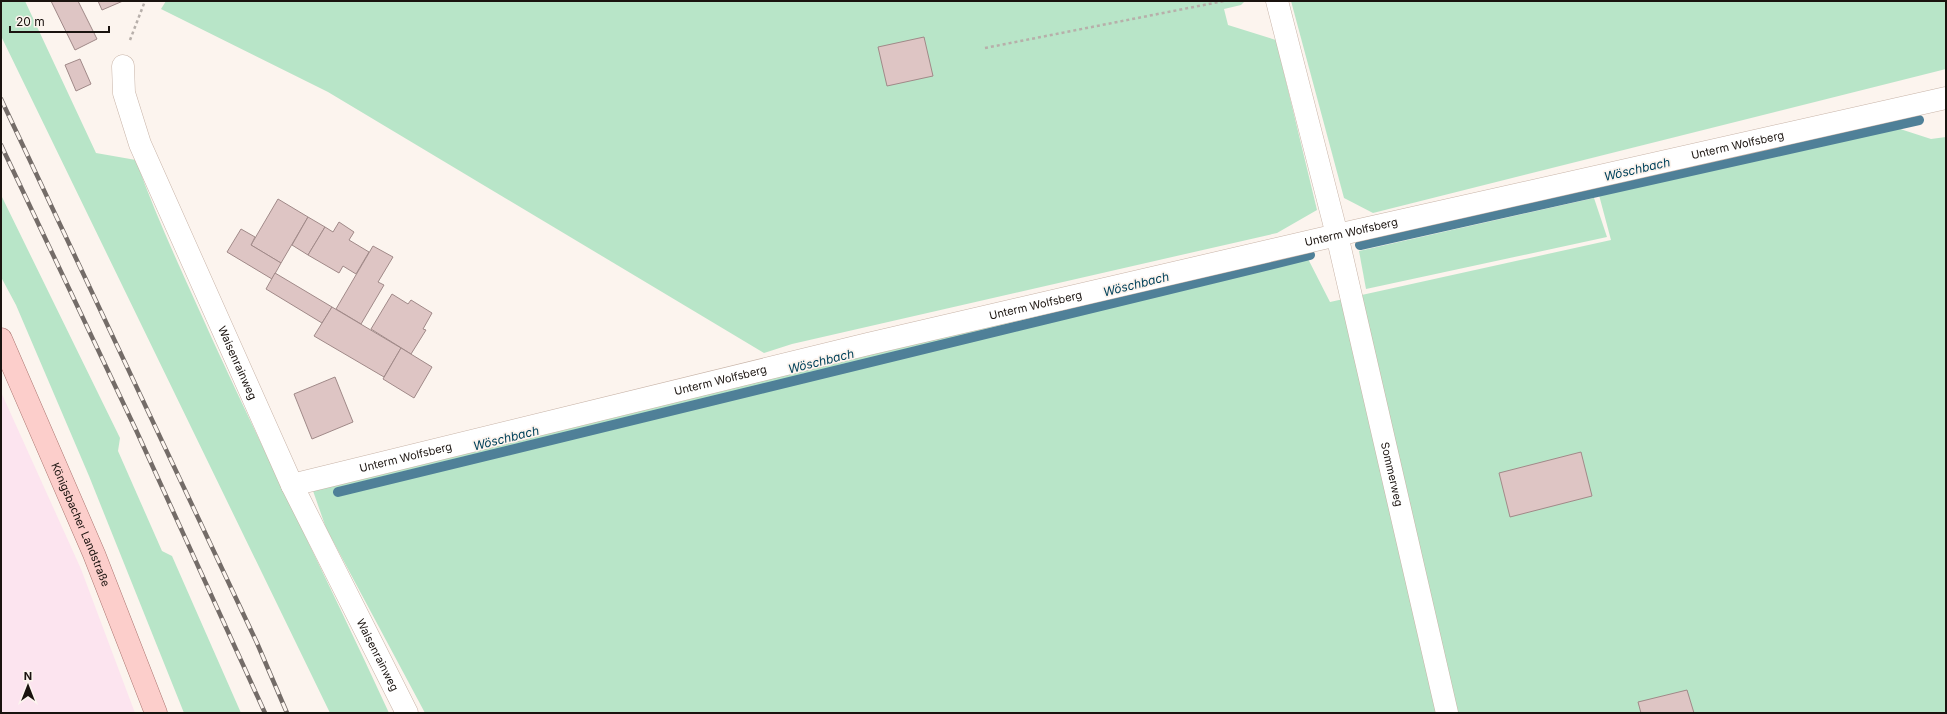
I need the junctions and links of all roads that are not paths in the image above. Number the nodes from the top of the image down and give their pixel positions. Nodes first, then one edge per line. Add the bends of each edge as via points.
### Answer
1 (1277, 1) edge
2 (123, 66) road end
3 (1946, 98) edge
4 (1337, 235) junction
5 (1, 338) edge
6 (292, 485) junction
7 (156, 713) edge
8 (407, 713) edge
9 (1446, 713) edge

1 - 4 street, Sommerweg
2 - 6 street, Waisenrainweg via 124,93 140,144
3 - 4 street, Unterm Wolfsberg
4 - 6 street, Unterm Wolfsberg via 861,346
4 - 9 street, Sommerweg
5 - 7 main road, Königsbacher Landstraße via 94,554
6 - 8 street, Waisenrainweg

